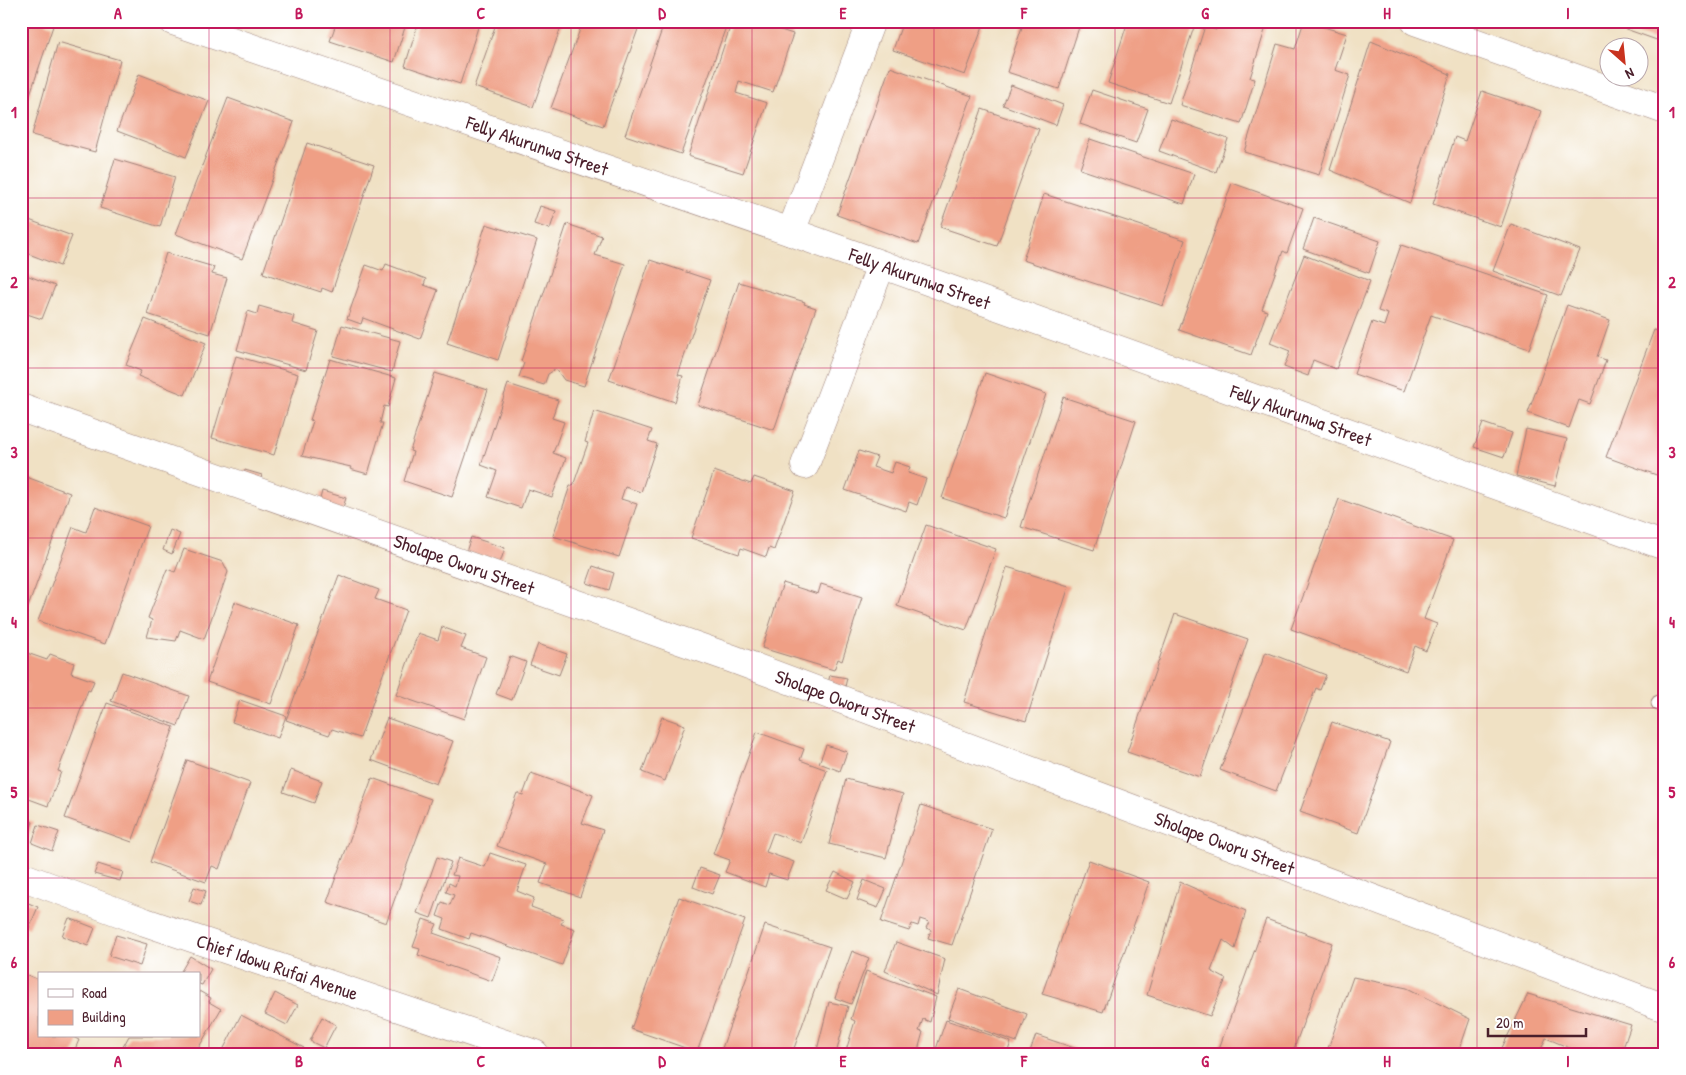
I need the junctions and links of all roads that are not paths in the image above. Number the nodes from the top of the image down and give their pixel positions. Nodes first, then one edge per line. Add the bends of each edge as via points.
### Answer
1 (173, 21) edge
2 (871, 21) edge
3 (1415, 21) edge
4 (1665, 110) edge
5 (791, 232) junction
6 (881, 265) junction
7 (21, 408) edge
8 (805, 465) dead end
9 (1665, 546) edge
10 (21, 876) edge
11 (1665, 1008) edge
12 (535, 1054) edge

1 - 5 street, Felly Akurunwa Street
2 - 5 street
3 - 4 street
5 - 6 street, Felly Akurunwa Street
6 - 8 street
6 - 9 street, Felly Akurunwa Street
7 - 11 street, Sholape Oworu Street via 733,659
10 - 12 street, Chief Idowu Rufai Avenue via 145,922

